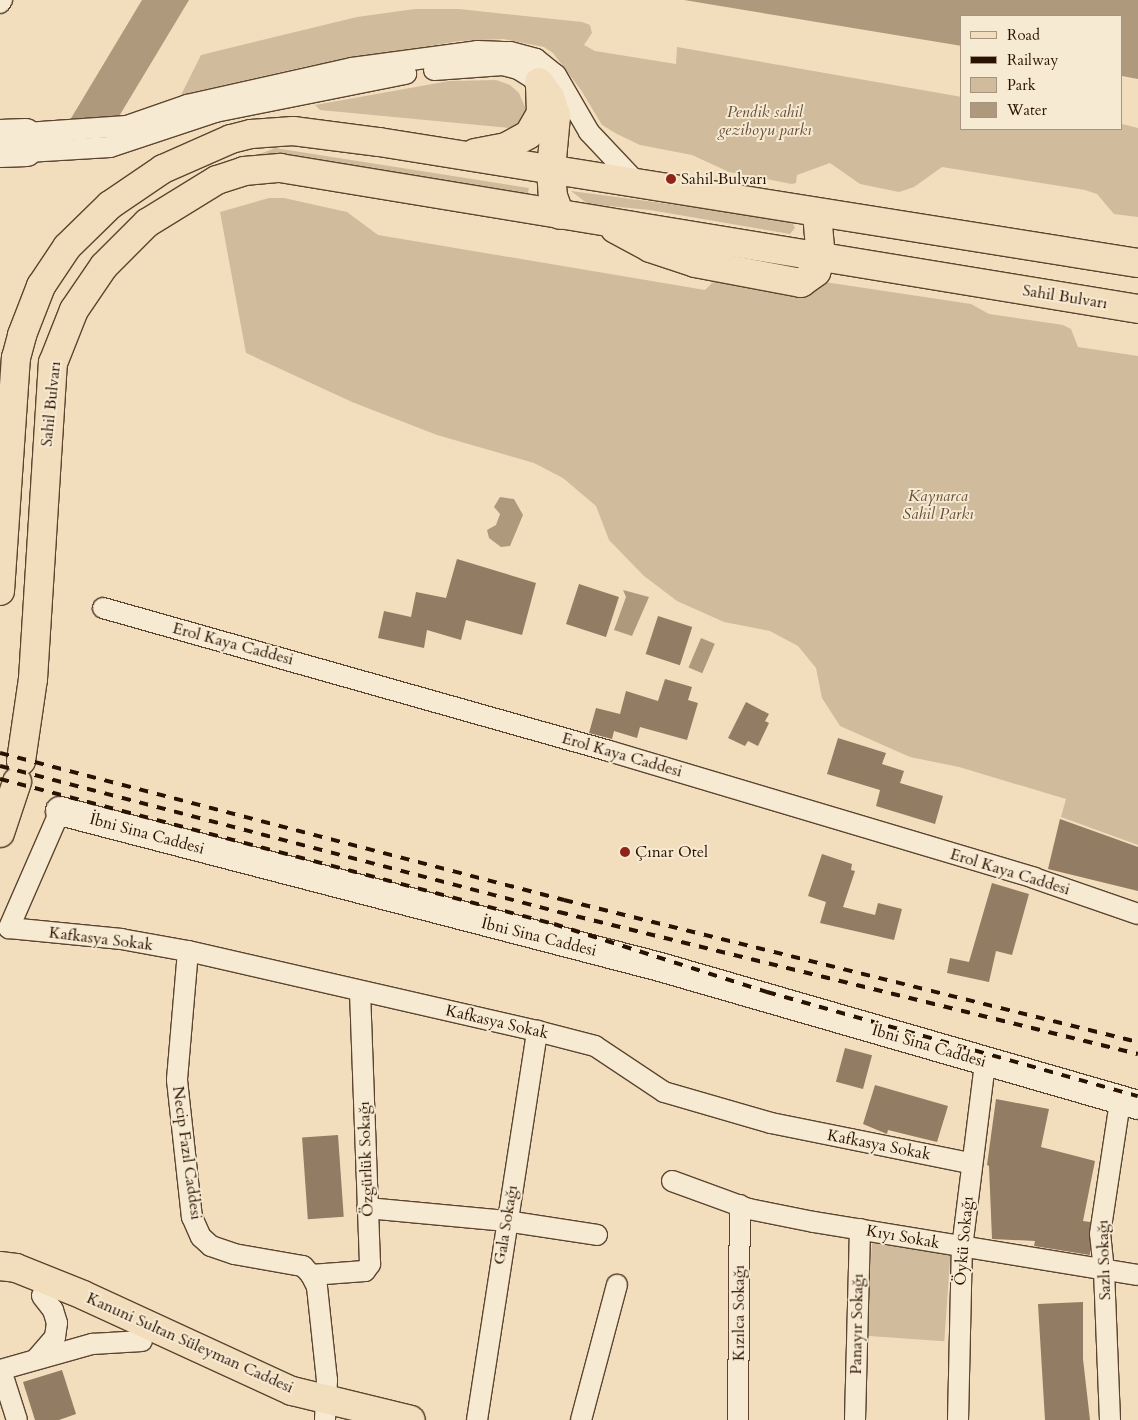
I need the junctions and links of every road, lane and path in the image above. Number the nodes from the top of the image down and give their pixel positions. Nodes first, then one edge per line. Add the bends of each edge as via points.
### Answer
1 (539, 82) junction
2 (100, 138) junction
3 (18, 139) edge
4 (0, 153) edge
5 (465, 155) junction
6 (551, 170) junction
7 (639, 185) junction
8 (817, 213) junction
9 (560, 215) junction
10 (821, 259) junction
11 (1138, 263) edge
12 (1138, 309) edge
13 (0, 591) edge
14 (103, 608) dead end
15 (60, 811) joint
16 (0, 833) edge
17 (1138, 914) edge
18 (9, 928) joint
19 (188, 951) junction
20 (360, 991) junction
21 (537, 1031) junction
22 (985, 1063) junction
23 (1129, 1103) edge
24 (970, 1164) junction
25 (672, 1181) dead end
26 (740, 1206) junction
27 (367, 1208) junction
28 (506, 1221) junction
29 (860, 1229) junction
30 (597, 1235) dead end
31 (962, 1248) junction
32 (0, 1266) edge
33 (1104, 1271) junction
34 (1138, 1274) edge
35 (311, 1275) junction
36 (0, 1282) edge
37 (617, 1285) dead end
38 (42, 1296) junction
39 (142, 1341) junction
40 (34, 1360) junction
41 (0, 1370) edge
42 (330, 1414) edge
43 (17, 1420) edge
44 (411, 1420) edge
45 (477, 1420) edge
46 (581, 1420) edge
47 (738, 1420) edge
48 (855, 1420) edge
49 (958, 1420) edge
50 (1110, 1420) edge

1 - 2 street via 518,69 503,65 395,75 215,112 181,121 122,145
1 - 5 main road via 541,113 529,134 506,147
1 - 6 main road via 550,97 556,116
2 - 3 street
2 - 7 street via 187,105 352,68 477,50 510,52 536,59 556,75 589,132
3 - 4 street
5 - 6 main road
5 - 13 main road via 293,131 250,134 170,165 138,184 86,225 54,264 22,334 16,358
6 - 7 main road
6 - 9 main road via 553,196
7 - 8 main road
8 - 10 main road
8 - 11 main road
9 - 10 main road, Sahil Bulvarı via 594,219 650,248 695,263 763,277 801,283 816,272
9 - 16 main road, Sahil Bulvarı via 280,168 262,169 216,180 195,190 125,242 87,289 53,363 33,680 19,772
10 - 12 main road, Sahil Bulvarı
14 - 17 street, Erol Kaya Caddesi via 609,750 1034,878
15 - 18 street, İbni Sina Caddesi
15 - 22 street, İbni Sina Caddesi via 660,967
18 - 19 street, Kafkasya Sokak via 121,939
19 - 20 street, Kafkasya Sokak
19 - 35 street, Necip Fazıl Caddesi via 177,1080 192,1217 201,1238 212,1246 234,1254 303,1266
20 - 21 street, Kafkasya Sokak
20 - 27 street, Özgürlük Sokağı
21 - 24 street, Kafkasya Sokak via 594,1046 664,1092 771,1122
21 - 28 street, Gala Sokağı
22 - 23 street, İbni Sina Caddesi
22 - 24 street, Öykü Sokağı
23 - 33 street, Sazlı Sokağı via 1100,1234
24 - 31 street, Öykü Sokağı
25 - 26 street, Kıyı Sokak
26 - 29 street, Kıyı Sokak
26 - 47 street, Kızılca Sokağı
27 - 28 street
27 - 35 street, Özgürlük Sokağı via 370,1264 365,1271
28 - 30 street
28 - 45 street, Gala Sokağı
29 - 31 street, Kıyı Sokak
29 - 48 street, Panayır Sokağı
31 - 33 street, Kıyı Sokak
31 - 49 street, Öykü Sokağı
32 - 42 main road, Kanuni Sultan Süleyman Caddesi via 16,1268 83,1294 258,1376
33 - 34 street, Kıyı Sokak
33 - 50 street, Sazlı Sokağı
35 - 42 street via 317,1287
36 - 38 main road, Kanuni Sultan Süleyman Caddesi
37 - 46 street
38 - 39 main road, Kanuni Sultan Süleyman Caddesi
38 - 40 street via 53,1310 57,1323 55,1337 47,1350
39 - 40 street via 92,1344
39 - 42 main road, Kanuni Sultan Süleyman Caddesi via 296,1408
40 - 41 street
41 - 43 street
42 - 44 main road, Kanuni Sultan Süleyman Caddesi

